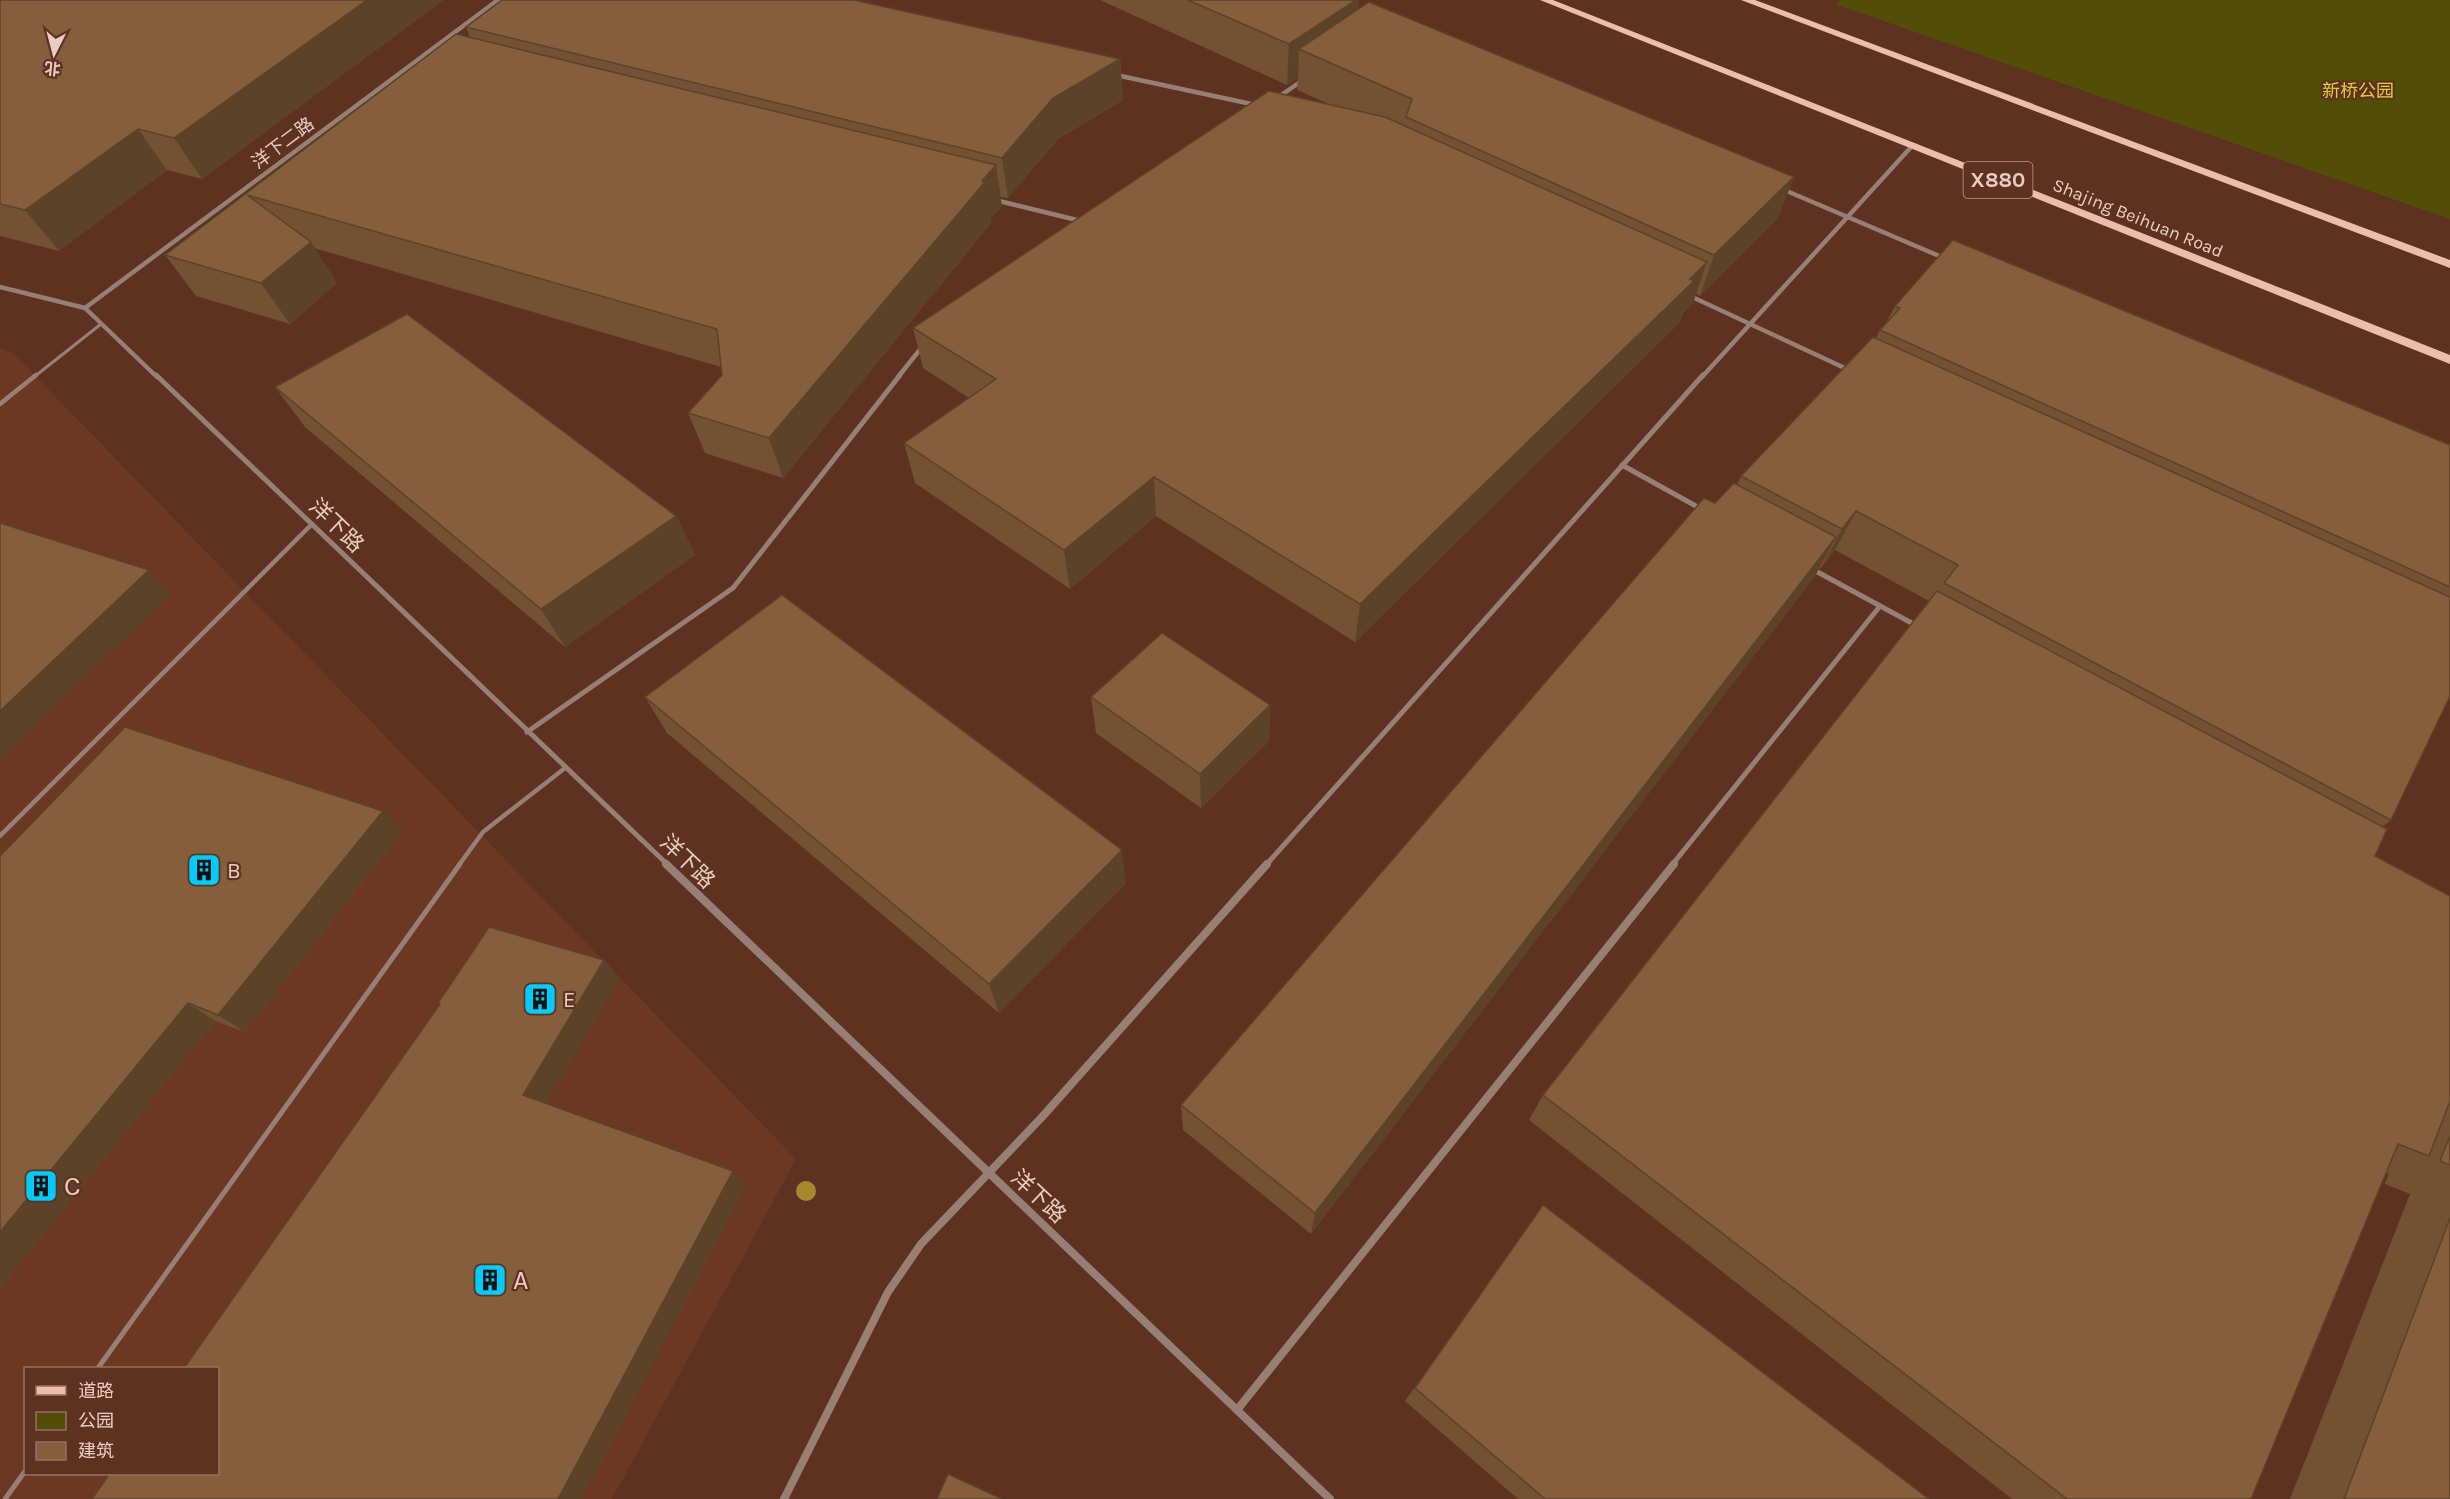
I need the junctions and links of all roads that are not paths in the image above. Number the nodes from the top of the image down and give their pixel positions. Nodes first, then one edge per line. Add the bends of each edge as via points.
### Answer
1 (498, 0) edge
2 (1545, 0) edge
3 (1746, 0) edge
4 (422, 57) junction
5 (433, 60) edge
6 (1113, 74) dead end
7 (1311, 74) edge
8 (1273, 100) edge
9 (1254, 113) edge
10 (1912, 146) junction
11 (1781, 189) edge
12 (988, 198) edge
13 (1846, 217) junction
14 (1092, 224) edge
15 (1945, 259) edge
16 (2450, 264) edge
17 (0, 287) edge
18 (1685, 294) edge
19 (85, 308) junction
20 (101, 324) junction
21 (1750, 324) junction
22 (928, 340) edge
23 (2411, 344) junction
24 (2450, 350) edge
25 (2450, 360) edge
26 (1857, 374) edge
27 (0, 404) edge
28 (1622, 465) junction
29 (1715, 516) edge
30 (311, 525) junction
31 (1808, 567) edge
32 (1880, 606) junction
33 (1922, 629) edge
34 (527, 732) junction
35 (565, 768) junction
36 (0, 836) edge
37 (988, 1173) junction
38 (99, 1367) edge
39 (1237, 1410) junction
40 (24, 1473) edge
41 (5, 1499) edge
42 (784, 1499) edge
43 (1330, 1499) edge

1 - 4 street, 洋下二路
2 - 10 main road, Shajing Beihuan Road / X880
3 - 16 main road
4 - 5 street
4 - 19 street, 洋下二路
6 - 9 street via 1264,107
7 - 8 street
10 - 13 street
10 - 23 main road, Shajing Beihuan Road / X880
11 - 13 street
12 - 14 street
13 - 15 street
13 - 21 street
17 - 19 street
18 - 21 street
19 - 20 street, 洋下路
20 - 27 lane
20 - 30 street, 洋下路
21 - 26 street
21 - 28 street
22 - 34 street via 733,588
23 - 24 main road
23 - 25 main road, Shajing Beihuan Road / X880
28 - 29 street
28 - 37 street
30 - 34 street, 洋下路
30 - 36 lane
31 - 32 street
32 - 33 street
32 - 39 street
34 - 35 street, 洋下路
35 - 37 street, 洋下路
35 - 38 lane via 483,832
37 - 39 street, 洋下路
37 - 42 street via 921,1245 888,1292
39 - 43 street, 洋下路
40 - 41 lane

